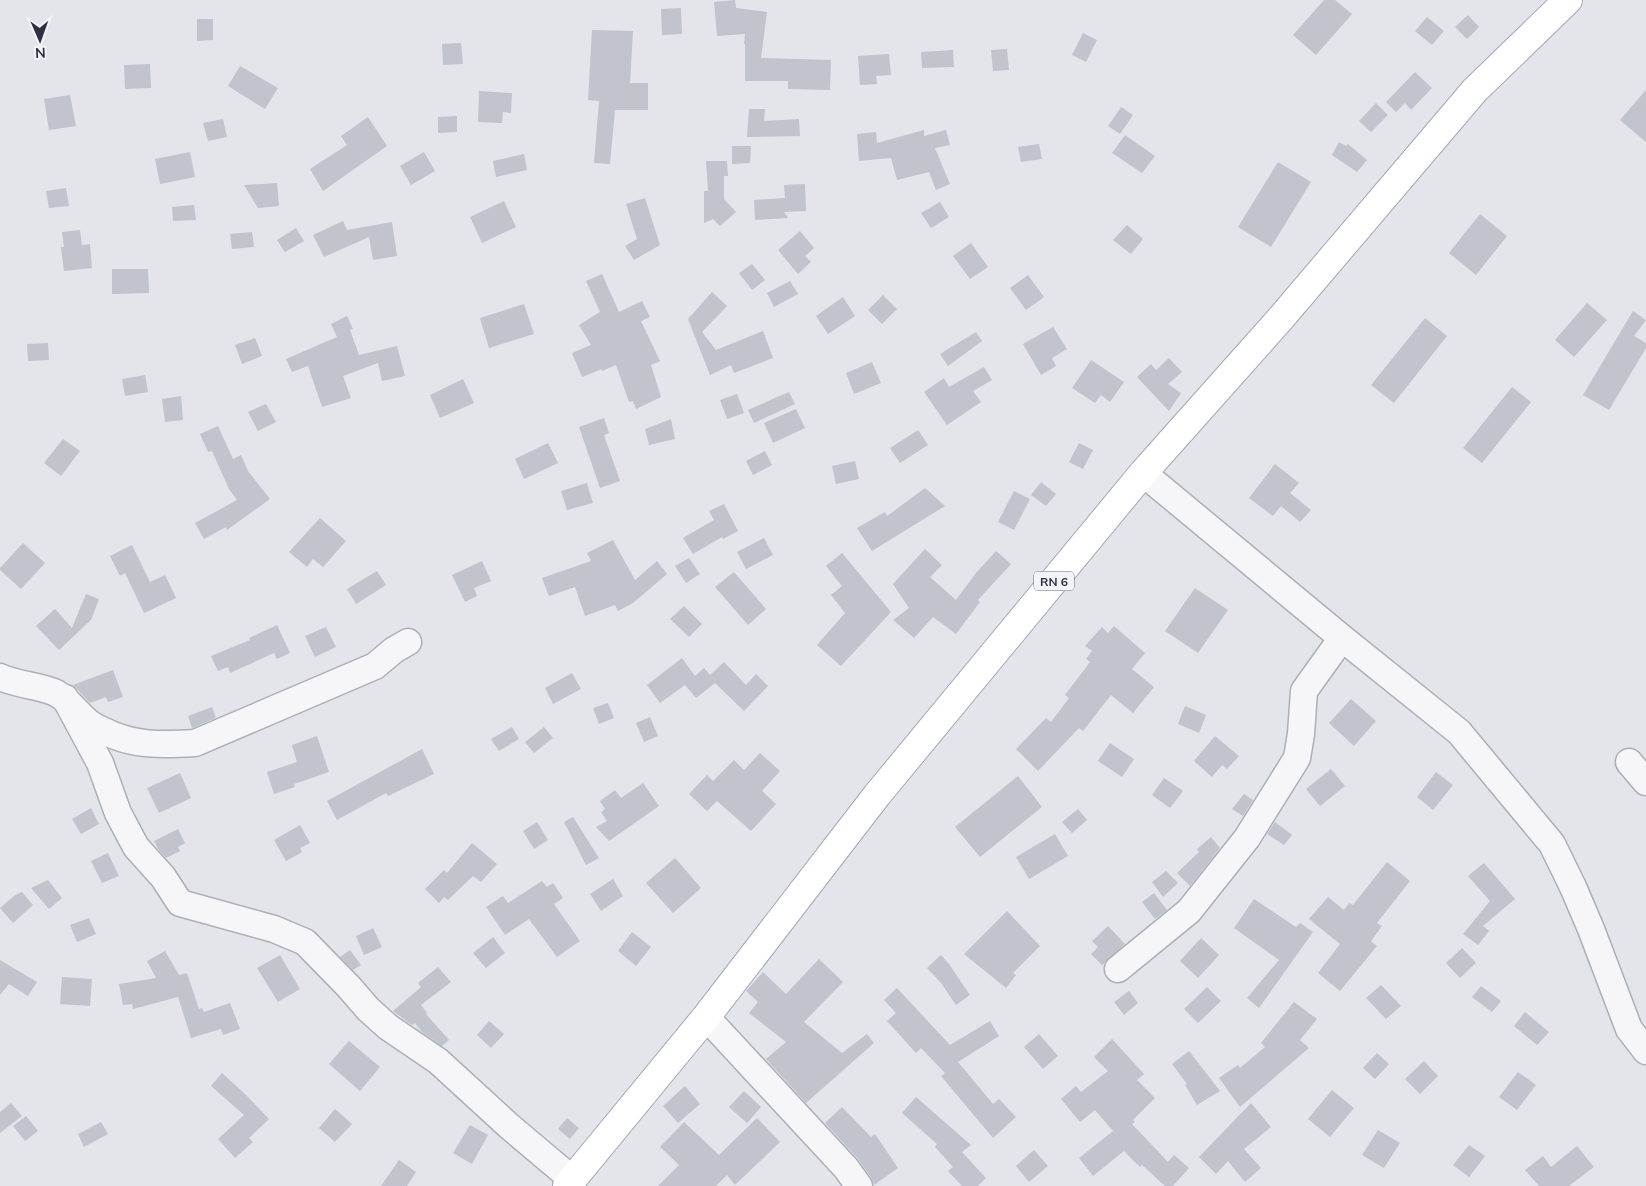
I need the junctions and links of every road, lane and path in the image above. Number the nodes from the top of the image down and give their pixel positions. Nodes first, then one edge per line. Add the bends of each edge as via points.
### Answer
1 (1568, 0) edge
2 (1143, 473) junction
3 (1342, 638) junction
4 (408, 642) dead end
5 (0, 678) edge
6 (65, 698) junction
7 (1629, 762) dead end
8 (1646, 782) edge
9 (1118, 969) dead end
10 (706, 1017) junction
11 (1646, 1051) edge
12 (570, 1183) edge
13 (859, 1186) edge

1 - 2 main road, RN 6 via 1475,90 1282,318
2 - 3 street
2 - 10 main road, RN 6 via 877,795
3 - 9 street via 1304,691 1296,758 1247,838 1189,911
3 - 11 street via 1459,732 1552,844 1591,929 1629,1029
4 - 6 street via 375,666 195,743 138,743 120,739 88,723
5 - 6 street via 53,691
6 - 12 street via 100,763 118,813 136,847 163,877 180,903 274,929 306,942 368,1009 388,1027 438,1061
7 - 8 street
10 - 12 main road, RN 6
10 - 13 street

